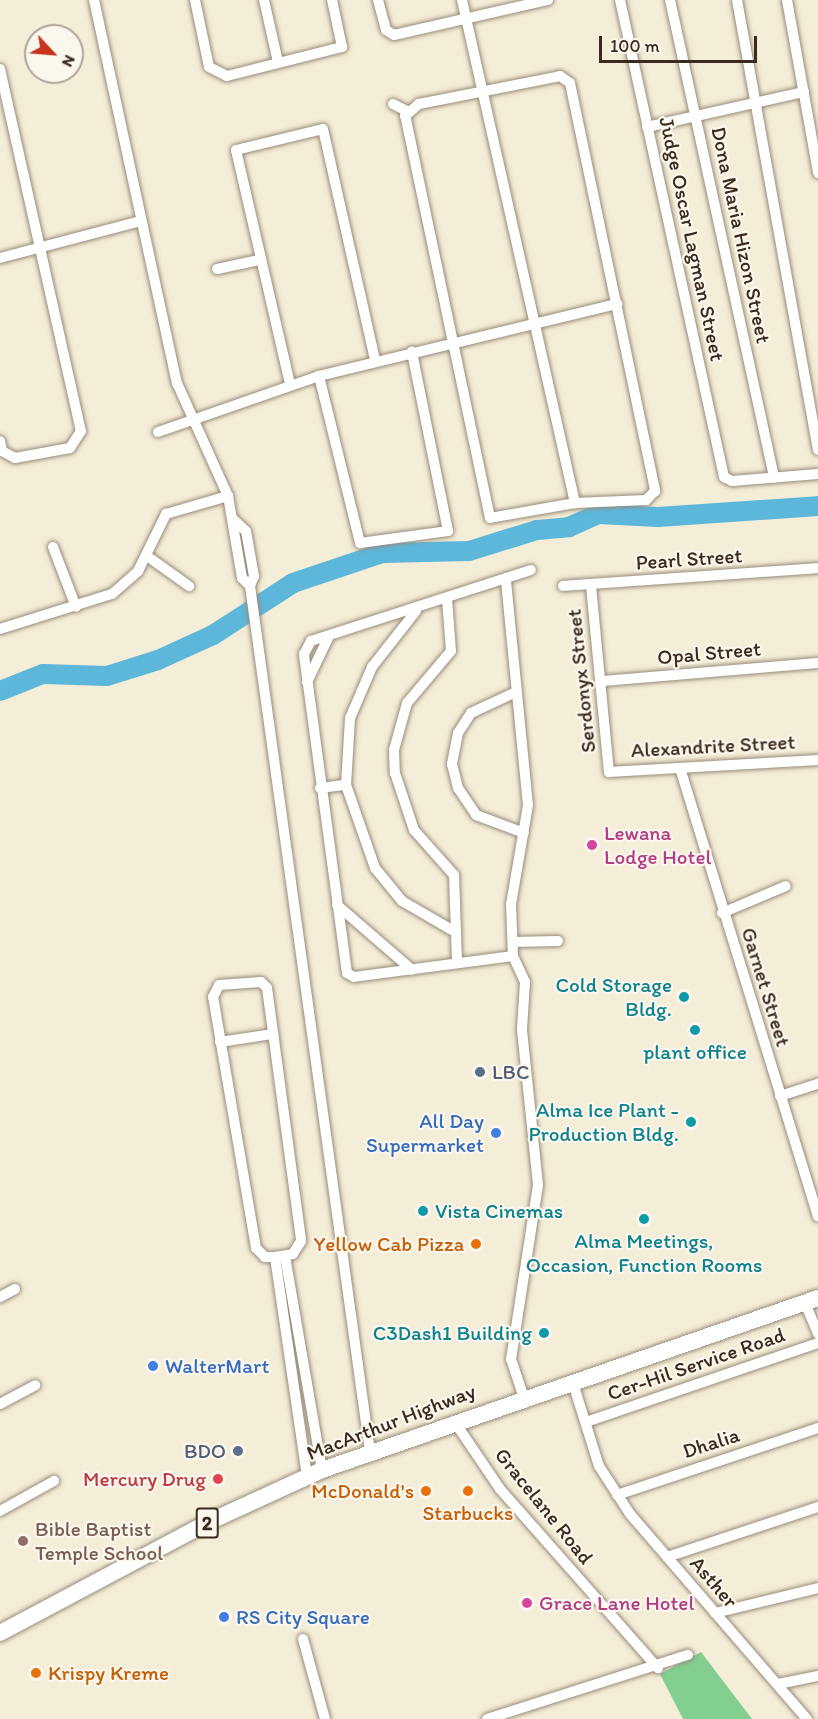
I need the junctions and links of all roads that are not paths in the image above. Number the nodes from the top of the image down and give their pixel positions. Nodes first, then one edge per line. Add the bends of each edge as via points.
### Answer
1 (94, 0) edge
2 (195, 0) edge
3 (264, 0) edge
4 (332, 0) edge
5 (378, 0) edge
6 (462, 0) edge
7 (548, 0) edge
8 (620, 0) edge
9 (670, 0) edge
10 (736, 0) edge
11 (787, 0) edge
12 (466, 21) junction
13 (278, 63) junction
14 (0, 69) edge
15 (485, 91) junction
16 (804, 92) junction
17 (754, 102) junction
18 (393, 104) dead end
19 (407, 111) junction
20 (695, 116) junction
21 (647, 127) junction
22 (818, 173) edge
23 (141, 220) junction
24 (40, 247) junction
25 (0, 258) edge
26 (259, 260) junction
27 (217, 269) dead end
28 (617, 304) junction
29 (536, 322) junction
30 (453, 342) junction
31 (412, 352) junction
32 (375, 360) junction
33 (319, 376) junction
34 (290, 384) junction
35 (192, 417) junction
36 (158, 432) dead end
37 (0, 441) edge
38 (818, 450) edge
39 (818, 474) edge
40 (774, 478) junction
41 (228, 496) junction
42 (575, 503) junction
43 (53, 547) dead end
44 (147, 556) junction
45 (818, 568) edge
46 (531, 570) dead end
47 (506, 581) junction
48 (189, 586) dead end
49 (563, 586) dead end
50 (591, 586) junction
51 (447, 599) junction
52 (75, 607) junction
53 (416, 611) junction
54 (0, 630) edge
55 (329, 636) junction
56 (818, 663) edge
57 (602, 681) junction
58 (307, 682) junction
59 (516, 692) junction
60 (818, 760) edge
61 (680, 768) junction
62 (609, 772) joint
63 (346, 785) junction
64 (320, 788) junction
65 (524, 833) junction
66 (786, 886) dead end
67 (337, 905) junction
68 (722, 913) junction
69 (452, 930) junction
70 (558, 941) dead end
71 (513, 942) junction
72 (513, 956) junction
73 (457, 962) junction
74 (412, 970) junction
75 (273, 1034) junction
76 (220, 1042) junction
77 (818, 1084) edge
78 (780, 1096) junction
79 (818, 1216) edge
80 (280, 1256) junction
81 (15, 1289) dead end
82 (0, 1297) edge
83 (812, 1300) edge
84 (818, 1334) edge
85 (818, 1343) edge
86 (572, 1380) junction
87 (35, 1385) dead end
88 (524, 1398) junction
89 (0, 1404) edge
90 (454, 1421) junction
91 (586, 1422) junction
92 (818, 1428) edge
93 (369, 1452) junction
94 (315, 1474) junction
95 (54, 1480) dead end
96 (617, 1495) junction
97 (818, 1507) edge
98 (0, 1511) edge
99 (668, 1557) junction
100 (818, 1588) edge
101 (715, 1613) junction
102 (0, 1633) edge
103 (303, 1639) dead end
104 (688, 1655) dead end
105 (658, 1668) junction
106 (818, 1676) edge
107 (778, 1684) junction
108 (508, 1716) edge
109 (325, 1719) edge
110 (487, 1719) edge
111 (807, 1719) edge

1 - 23 street
2 - 13 street via 213,71 227,76
3 - 13 street
4 - 13 street via 342,47
5 - 12 street via 386,30 394,35
6 - 12 street
7 - 12 street
8 - 21 street, Judge Oscar Lagman Street
9 - 20 street, Dona Maria Hizon Street
10 - 17 street
11 - 16 street
12 - 15 street
14 - 24 street
15 - 19 street
15 - 28 street via 560,76 570,82
15 - 29 street
16 - 17 street
16 - 22 street
17 - 20 street
17 - 38 street
18 - 19 street
19 - 30 street via 405,122
20 - 21 street
20 - 40 street, Dona Maria Hizon Street
21 - 40 street, Judge Oscar Lagman Street via 724,477 732,482
23 - 24 street
23 - 35 street via 177,383
24 - 25 street
24 - 37 street via 81,431 70,448 15,458 5,454
26 - 27 street
26 - 32 street via 236,150 323,129
26 - 34 street
28 - 29 street
28 - 42 street via 655,491 646,500
29 - 30 street
29 - 42 street
30 - 31 street
30 - 42 street via 490,518
31 - 32 street
31 - 33 street via 448,531 360,543
32 - 33 street
33 - 34 street
34 - 35 street
35 - 36 street
35 - 41 street
39 - 40 street
41 - 44 street via 166,514
41 - 93 street via 234,520 248,540 254,576 250,586 258,622
43 - 52 street
44 - 48 street
44 - 52 street via 119,589
45 - 50 street, Pearl Street
46 - 47 street
47 - 51 street
47 - 59 street
49 - 50 street, Pearl Street
50 - 57 street, Serdonyx Street
51 - 53 street
51 - 69 street via 451,651 407,703 394,750 395,772 414,830 454,875
52 - 54 street
53 - 55 street
53 - 63 street via 372,667 350,718
55 - 58 street
55 - 58 street via 307,645
56 - 57 street, Opal Street
57 - 62 street, Serdonyx Street
58 - 64 street
59 - 65 street via 528,805
59 - 65 street via 471,713 458,733 452,764 458,788 476,815
60 - 61 street, Alexandrite Street
61 - 62 street, Alexandrite Street
61 - 68 street, Garnet Street
63 - 64 street
63 - 69 street via 375,868 402,901
64 - 67 street
65 - 71 street via 511,904
66 - 68 street
67 - 74 street
67 - 74 street via 347,973
68 - 78 street, Garnet Street
69 - 73 street
70 - 71 street
71 - 72 street
72 - 73 street
72 - 88 street via 525,982 522,1030 538,1185 512,1348
73 - 74 street
75 - 76 street
75 - 76 street via 264,983 219,985 213,997
75 - 80 street via 301,1241
76 - 80 street via 256,1248 265,1257
77 - 78 street
78 - 79 street, Garnet Street
80 - 94 street
80 - 94 street
81 - 82 street
83 - 84 street
83 - 86 highway, MacArthur Highway / 2
85 - 91 street, Cer-Hil Service Road
86 - 88 highway, MacArthur Highway / 2
86 - 91 street, Asther
87 - 89 street
88 - 90 highway, MacArthur Highway / 2
90 - 93 highway, MacArthur Highway / 2
90 - 105 street, Gracelane Road via 500,1489
91 - 96 street, Asther via 599,1466
92 - 96 street, Dhalia
93 - 94 highway, MacArthur Highway / 2
94 - 102 highway, MacArthur Highway / 2 via 211,1521
95 - 98 street
96 - 99 street, Asther
97 - 99 street
99 - 101 street, Asther
100 - 101 street
101 - 107 street, Asther
103 - 109 street
104 - 105 street
105 - 108 street
106 - 107 street
107 - 111 street, Asther
108 - 110 street

